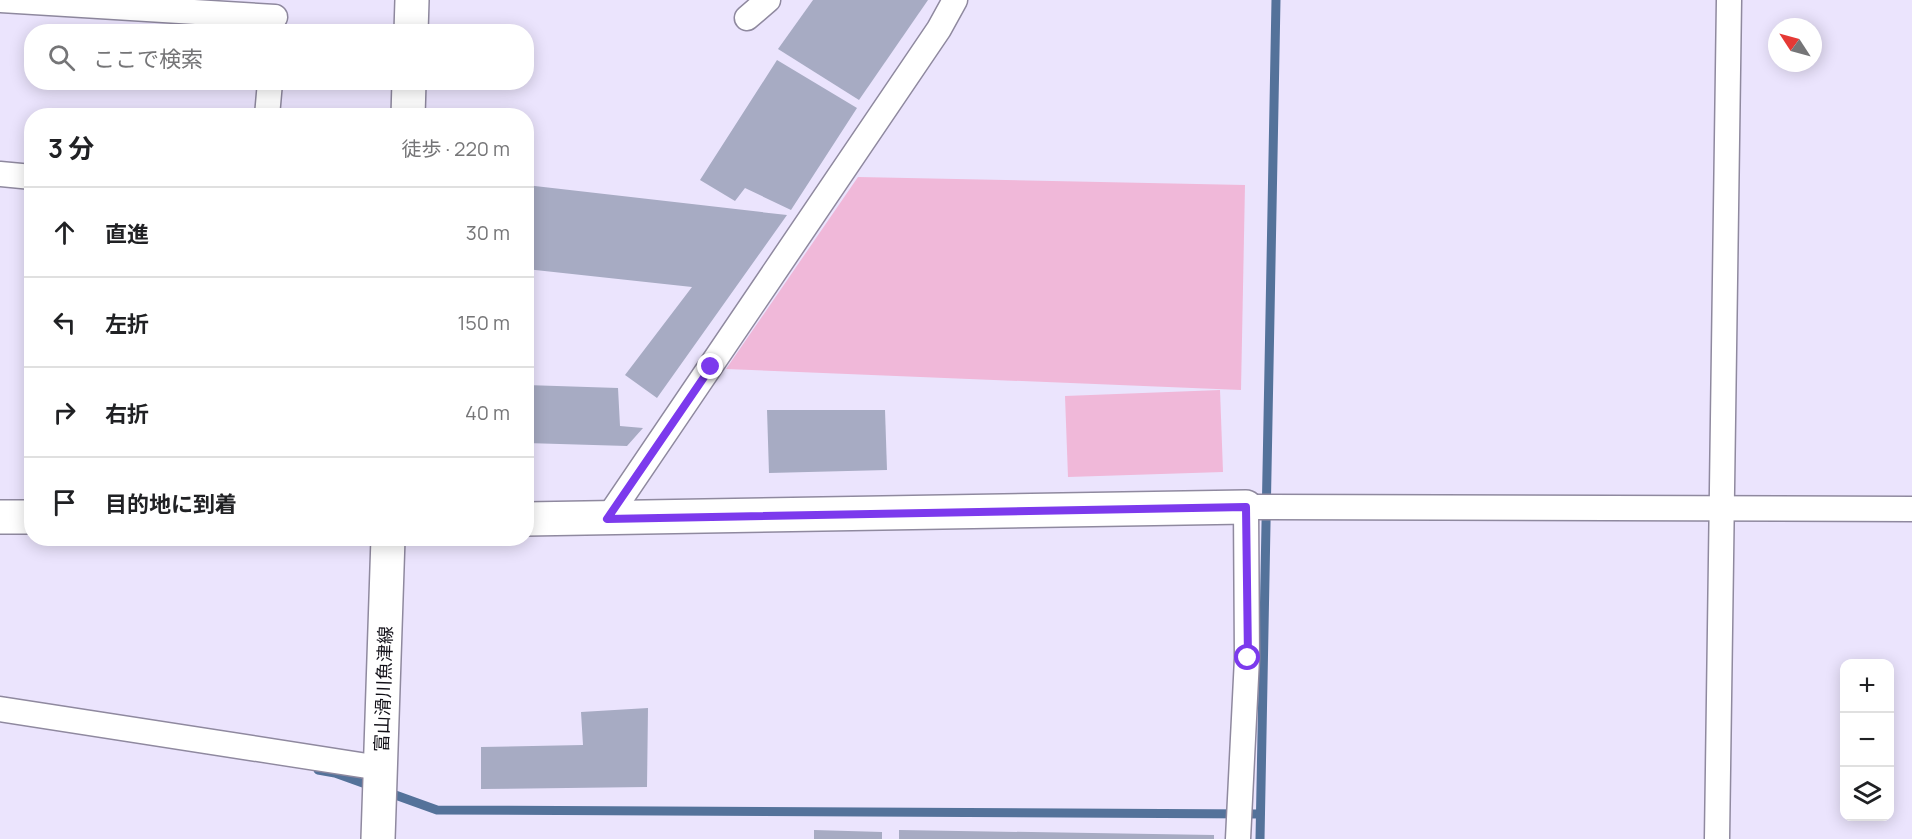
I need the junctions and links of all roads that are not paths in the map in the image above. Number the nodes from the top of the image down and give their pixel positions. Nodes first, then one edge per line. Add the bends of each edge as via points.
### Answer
1 (0, 0) edge
2 (412, 0) edge
3 (768, 0) edge
4 (956, 0) edge
5 (1729, 0) edge
6 (275, 16) edge
7 (747, 18) dead end
8 (411, 24) edge
9 (269, 90) edge
10 (409, 90) edge
11 (268, 108) edge
12 (408, 108) edge
13 (0, 174) edge
14 (24, 176) edge
15 (1246, 507) junction
16 (1722, 508) junction
17 (1912, 509) edge
18 (0, 517) edge
19 (24, 517) edge
20 (534, 519) edge
21 (607, 519) junction
22 (388, 546) edge
23 (0, 709) edge
24 (380, 769) junction
25 (378, 824) edge
26 (1238, 839) edge
27 (1717, 839) edge

1 - 6 street
2 - 8 street
3 - 7 street
4 - 21 street
5 - 16 street
9 - 11 street
10 - 12 street
13 - 14 street
15 - 16 street
15 - 21 street
15 - 26 street via 1248,658
16 - 17 street
16 - 27 street
18 - 19 street
20 - 21 street
22 - 24 street, 富山滑川魚津線
23 - 24 street
24 - 25 street, 富山滑川魚津線

